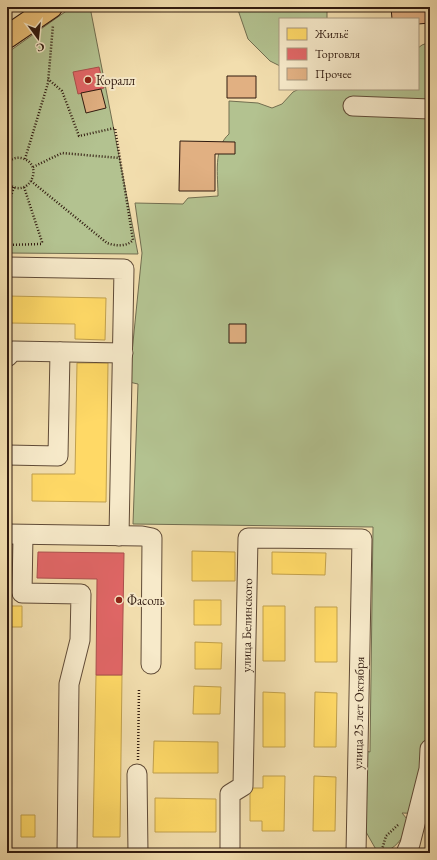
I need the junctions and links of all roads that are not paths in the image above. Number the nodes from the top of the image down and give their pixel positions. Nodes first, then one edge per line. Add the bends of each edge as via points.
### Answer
1 (52, 15) edge
2 (7, 37) edge
3 (353, 106) dead end
4 (430, 109) edge
5 (7, 267) edge
6 (60, 352) junction
7 (123, 353) junction
8 (7, 357) edge
9 (7, 455) edge
10 (15, 534) edge
11 (119, 536) junction
12 (360, 573) joint
13 (151, 664) dead end
14 (430, 749) edge
15 (137, 774) road end
16 (67, 853) edge
17 (138, 853) edge
18 (230, 853) edge
19 (356, 853) edge
20 (406, 853) edge

1 - 2 main road
3 - 4 street
5 - 7 street via 124,270
6 - 7 street
6 - 8 street via 13,351
6 - 9 street via 58,456
7 - 11 street
10 - 11 street
10 - 16 street via 22,593 81,594 80,640 70,684
11 - 13 street via 152,538
12 - 18 street, улица Белинского via 362,539 248,538 243,786 230,794
12 - 19 street, улица 25 лет Октября
14 - 20 street via 429,769
15 - 17 street

